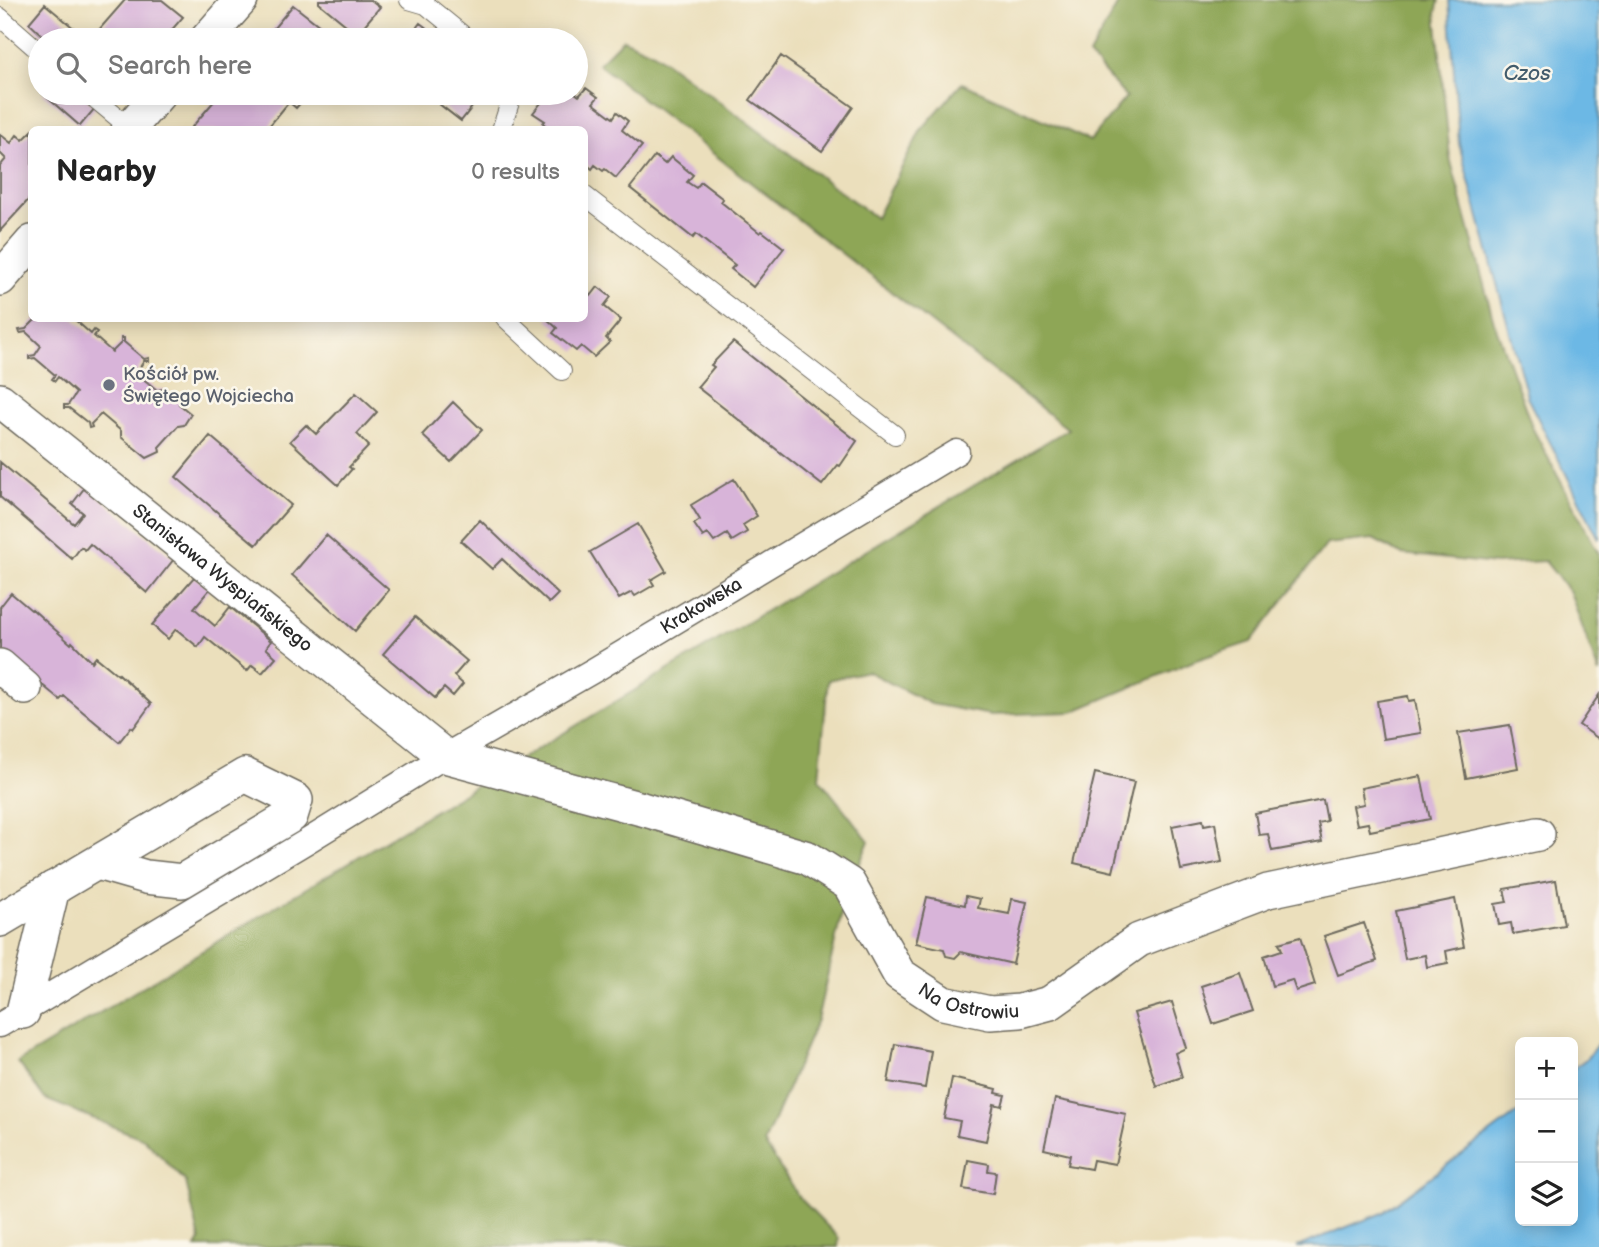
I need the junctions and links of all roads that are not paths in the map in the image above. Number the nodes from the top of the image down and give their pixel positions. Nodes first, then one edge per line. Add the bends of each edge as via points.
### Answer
1 (241, 0) edge
2 (409, 0) edge
3 (0, 18) edge
4 (216, 28) edge
5 (455, 28) edge
6 (28, 42) edge
7 (102, 105) edge
8 (149, 105) edge
9 (509, 105) edge
10 (126, 126) edge
11 (130, 126) edge
12 (502, 126) edge
13 (588, 198) edge
14 (28, 247) edge
15 (0, 279) edge
16 (509, 322) edge
17 (562, 371) dead end
18 (0, 400) edge
19 (895, 435) dead end
20 (957, 452) dead end
21 (0, 666) edge
22 (25, 688) dead end
23 (445, 755) junction
24 (1538, 834) dead end
25 (97, 863) junction
26 (53, 888) junction
27 (0, 920) edge
28 (11, 1019) edge

1 - 4 street
2 - 5 lane via 426,5
3 - 6 lane
7 - 10 lane
8 - 11 street
9 - 12 lane
13 - 19 lane
14 - 15 street
16 - 17 lane
18 - 23 street, Stanisława Wyspiańskiego
20 - 23 street, Krakowska
21 - 22 street
23 - 24 street, Na Ostrowiu via 808,858 849,884 899,974 943,1003 989,1013 1050,1003 1139,940 1268,891
23 - 28 street, Krakowska
25 - 25 street via 245,775 296,800 290,816 182,881 146,877
25 - 26 street
26 - 27 street
26 - 28 street

